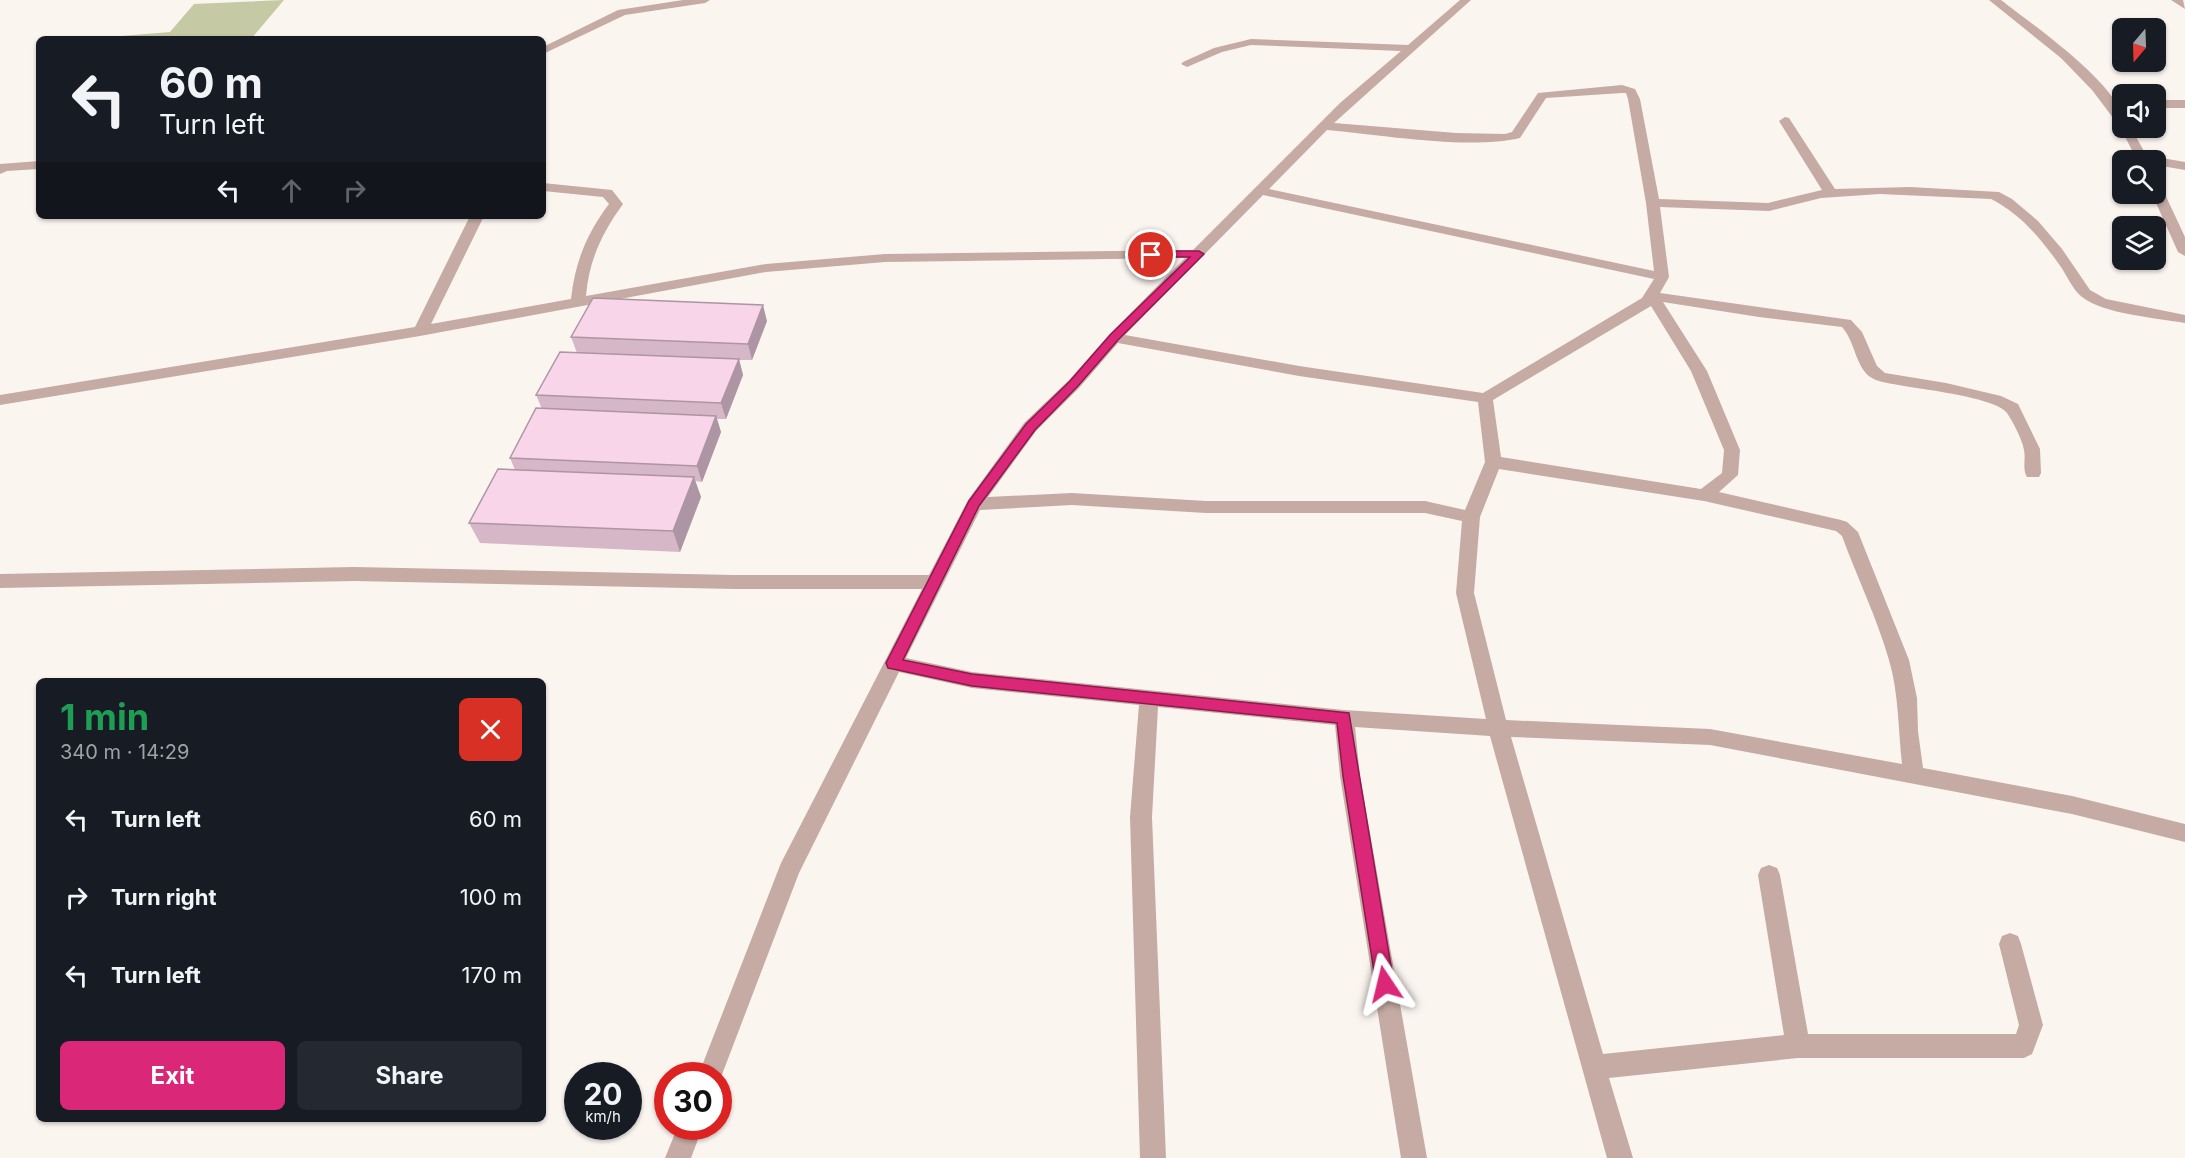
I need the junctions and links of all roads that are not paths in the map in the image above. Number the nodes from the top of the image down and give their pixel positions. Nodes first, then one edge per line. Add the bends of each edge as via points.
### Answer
1 (705, 0) edge
2 (1466, 0) edge
3 (1994, 0) edge
4 (2176, 0) edge
5 (2185, 6) edge
6 (1410, 48) junction
7 (546, 50) edge
8 (1187, 64) dead end
9 (2112, 98) edge
10 (2166, 104) edge
11 (2185, 104) edge
12 (1785, 122) dead end
13 (1325, 126) junction
14 (2166, 163) edge
15 (36, 165) edge
16 (2185, 166) edge
17 (0, 170) edge
18 (546, 187) edge
19 (1262, 191) junction
20 (1830, 192) junction
21 (1653, 203) junction
22 (2163, 204) edge
23 (476, 219) edge
24 (2185, 252) edge
25 (1199, 254) junction
26 (1662, 277) junction
27 (1652, 296) junction
28 (578, 302) junction
29 (2185, 319) edge
30 (420, 331) junction
31 (1114, 338) junction
32 (1485, 398) junction
33 (0, 400) edge
34 (1493, 462) junction
35 (2033, 473) dead end
36 (1704, 495) junction
37 (974, 504) junction
38 (1471, 517) junction
39 (0, 581) edge
40 (934, 582) junction
41 (893, 663) junction
42 (1149, 699) junction
43 (1344, 718) junction
44 (1498, 728) junction
45 (1914, 774) junction
46 (2185, 833) edge
47 (1769, 875) dead end
48 (2010, 944) dead end
49 (1798, 1046) junction
50 (715, 1062) edge
51 (1594, 1066) junction
52 (685, 1140) edge
53 (678, 1158) edge
54 (1153, 1158) edge
55 (1414, 1158) edge
56 (1620, 1158) edge

1 - 7 street via 622,12
2 - 6 street
3 - 9 street via 2072,61
4 - 5 street
6 - 8 street via 1251,42 1218,50
6 - 13 street
10 - 11 street
12 - 20 street
13 - 19 street
13 - 21 street via 1477,138 1514,137 1542,95 1628,90 1634,99
14 - 16 street
15 - 17 street
18 - 28 street via 607,193 616,204 587,248
19 - 25 street
19 - 26 street
20 - 21 street via 1769,207
20 - 29 street via 1994,195 2006,200 2044,237 2093,299
21 - 26 street
22 - 24 street
23 - 30 street
25 - 28 street via 885,258 766,268
25 - 31 street
26 - 27 street
27 - 32 street
27 - 35 street via 1846,323 1855,332 1870,369 1881,377 1995,398 2012,408 2032,449
27 - 36 street via 1699,371 1732,450 1730,475
28 - 30 street
30 - 33 street
31 - 32 street via 1255,365
31 - 37 street via 1030,427
32 - 34 street
34 - 36 street
34 - 38 street
36 - 45 street via 1827,521 1849,532 1899,660
37 - 38 street via 1072,499 1206,507 1425,507
37 - 40 street
38 - 44 street via 1466,593
39 - 40 street via 354,574
40 - 41 street
41 - 42 street via 972,680
41 - 50 street via 789,870
42 - 43 street
42 - 54 street via 1141,817
43 - 44 street
43 - 55 street via 1352,788
44 - 45 street via 1710,737
44 - 51 street
45 - 46 street via 2072,805
47 - 49 street
48 - 49 street via 2031,1025 2024,1046
49 - 51 street
51 - 56 street
52 - 53 street

